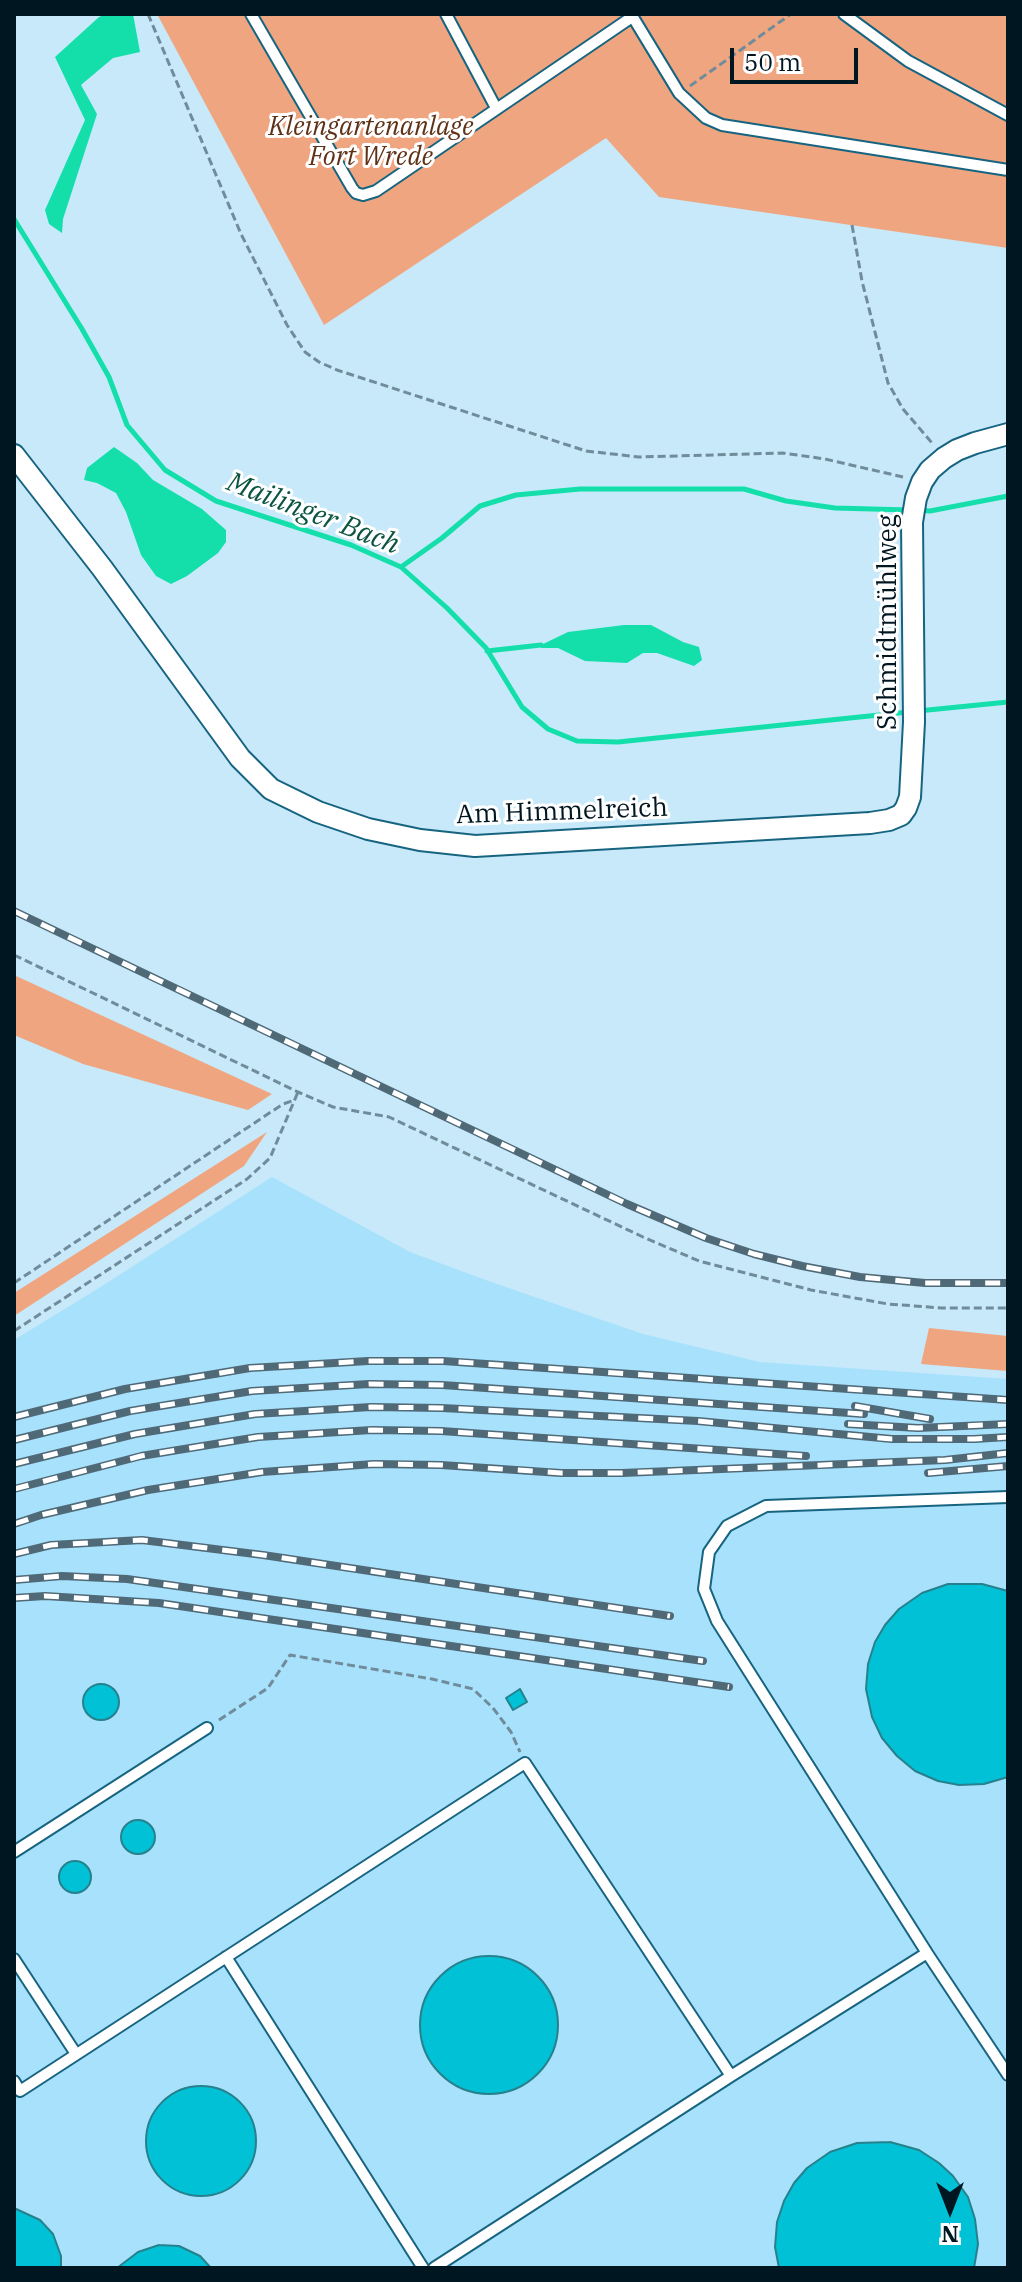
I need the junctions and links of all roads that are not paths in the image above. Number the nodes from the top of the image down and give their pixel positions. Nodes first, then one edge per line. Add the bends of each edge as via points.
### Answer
1 (251, 14) edge
2 (446, 14) edge
3 (844, 14) edge
4 (631, 15) edge
5 (496, 108) junction
6 (1008, 115) edge
7 (1008, 170) edge
8 (1008, 434) edge
9 (14, 455) edge
10 (901, 815) joint
11 (1008, 1497) edge
12 (207, 1728) road end
13 (14, 1852) edge
14 (927, 1953) junction
15 (226, 1957) junction
16 (14, 1959) edge
17 (76, 2054) junction
18 (1008, 2075) edge
19 (731, 2076) junction
20 (16, 2089) edge
21 (423, 2268) edge
22 (434, 2268) edge

1 - 5 lane via 356,193 376,191
2 - 5 lane
3 - 6 lane via 908,61
4 - 5 lane
4 - 7 lane via 679,93 722,125
8 - 10 street, Schmidtmühlweg via 944,458 919,490 912,522 910,797
9 - 10 street, Am Himmelreich via 240,758 271,789 318,812 394,835 475,846 870,823
11 - 14 lane via 766,1506 727,1526 709,1552 704,1589 717,1621
12 - 13 lane
14 - 18 lane
14 - 19 lane
15 - 17 lane
15 - 19 lane via 525,1763
15 - 21 lane
16 - 17 lane
17 - 20 lane
19 - 22 lane

